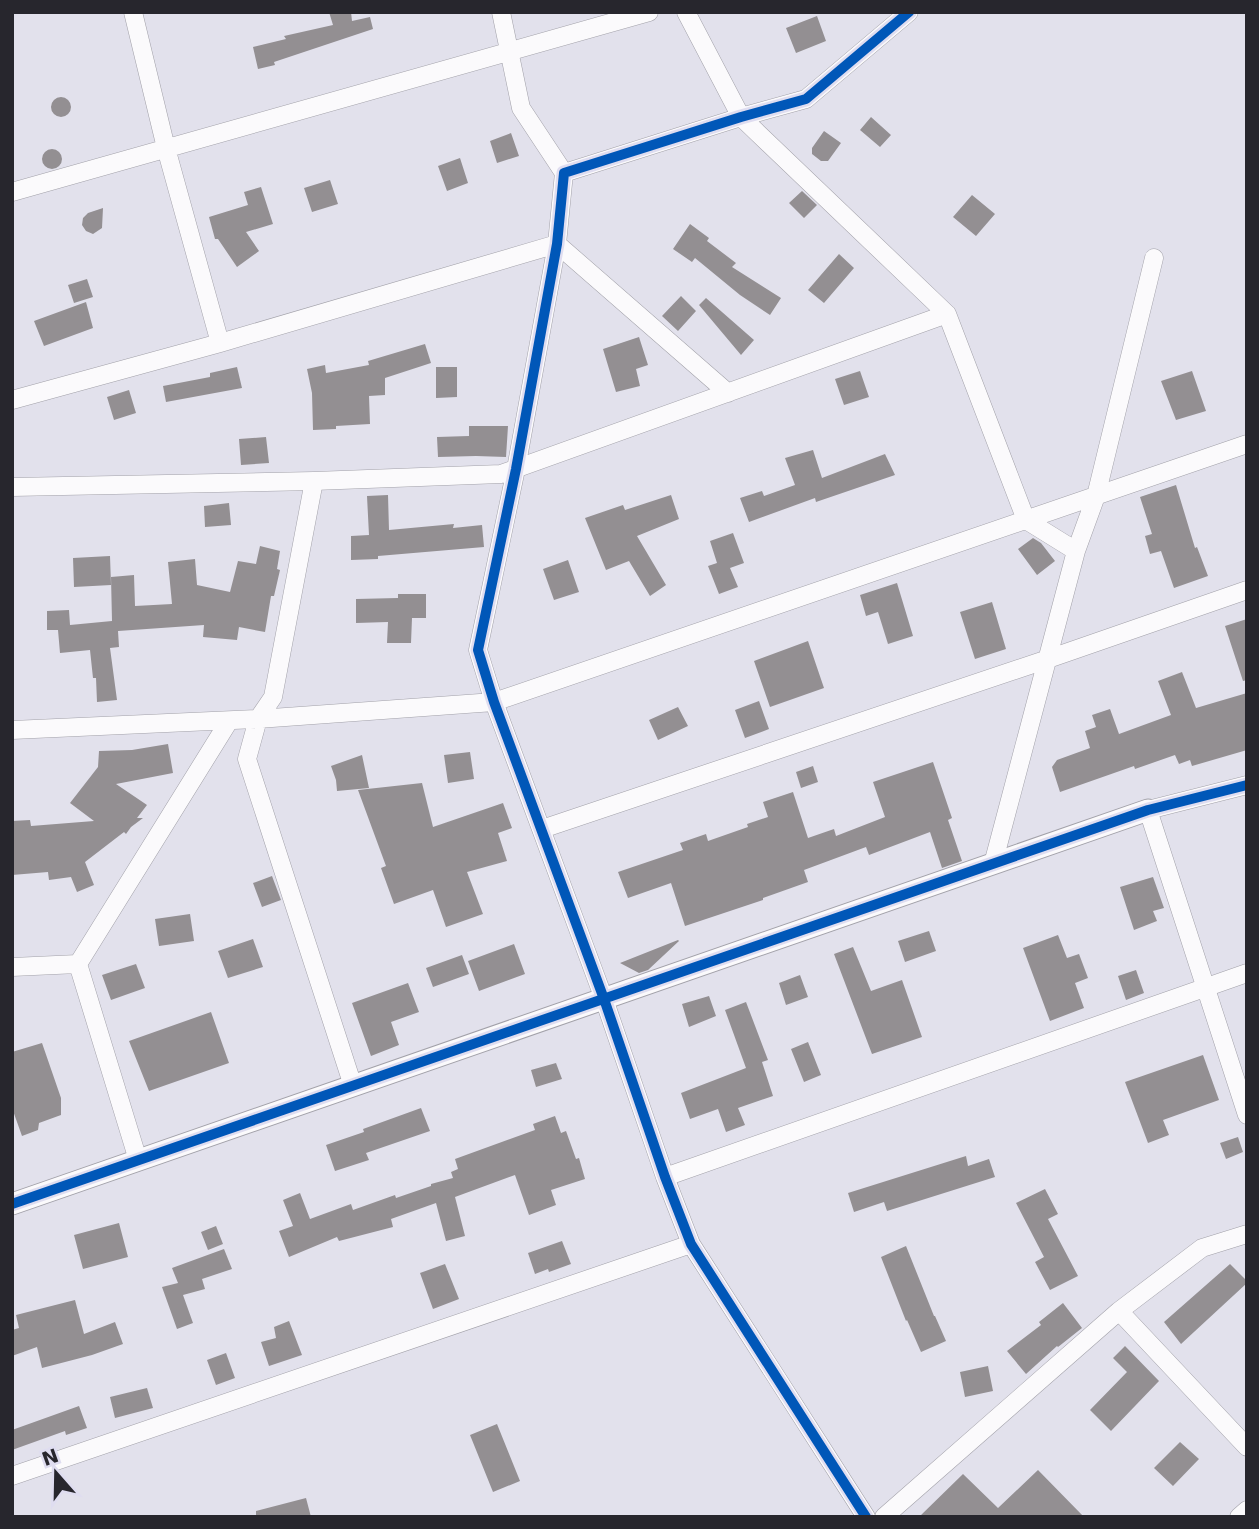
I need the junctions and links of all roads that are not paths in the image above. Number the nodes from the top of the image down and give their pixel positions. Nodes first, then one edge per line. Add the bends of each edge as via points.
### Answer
1 (133, 12) edge
2 (501, 12) edge
3 (649, 12) edge
4 (687, 12) edge
5 (909, 12) edge
6 (509, 52) junction
7 (741, 117) junction
8 (166, 148) junction
9 (564, 173) junction
10 (12, 192) edge
11 (557, 244) junction
12 (1154, 258) dead end
13 (947, 314) junction
14 (220, 343) junction
15 (728, 393) junction
16 (12, 400) edge
17 (1247, 444) edge
18 (516, 469) junction
19 (314, 481) junction
20 (12, 487) edge
21 (1096, 496) junction
22 (1026, 520) junction
23 (1076, 551) junction
24 (1247, 590) edge
25 (1048, 659) junction
26 (494, 702) junction
27 (258, 719) junction
28 (229, 721) junction
29 (12, 730) edge
30 (1247, 785) edge
31 (1148, 810) junction
32 (542, 829) junction
33 (993, 864) junction
34 (78, 964) junction
35 (12, 967) edge
36 (1247, 973) edge
37 (1205, 987) junction
38 (604, 999) junction
39 (353, 1086) junction
40 (1247, 1115) edge
41 (138, 1160) junction
42 (665, 1177) junction
43 (12, 1204) edge
44 (1247, 1234) edge
45 (691, 1244) junction
46 (1119, 1311) junction
47 (1247, 1447) edge
48 (12, 1476) edge
49 (1247, 1510) edge
50 (866, 1517) edge
51 (884, 1517) edge
52 (1239, 1517) edge

1 - 8 street
2 - 6 street
3 - 6 street
4 - 7 street
5 - 7 street via 806,99
6 - 8 street
6 - 9 street via 521,108
7 - 9 street
7 - 13 street
8 - 10 street
8 - 14 street
9 - 11 street
11 - 14 street
11 - 15 street
11 - 18 street
12 - 21 street
13 - 15 street
13 - 22 street
14 - 16 street
15 - 18 street
17 - 21 street
18 - 19 street via 501,474
18 - 26 street via 478,650
19 - 20 street
19 - 27 street via 273,697
21 - 22 street
21 - 23 street
22 - 23 street
22 - 26 street
23 - 25 street
24 - 25 street
25 - 32 street
25 - 33 street
26 - 27 street
26 - 32 street
27 - 28 street
27 - 39 street via 247,759
28 - 29 street
28 - 34 street
30 - 31 street
31 - 33 street
31 - 37 street
32 - 38 street
33 - 38 street
34 - 35 street
34 - 41 street
36 - 37 street
37 - 40 street
37 - 42 street
38 - 39 street
38 - 42 street
39 - 41 street
41 - 43 street
42 - 45 street
44 - 46 street via 1202,1248
45 - 48 street
45 - 50 street
46 - 47 street
46 - 51 street
49 - 52 street

